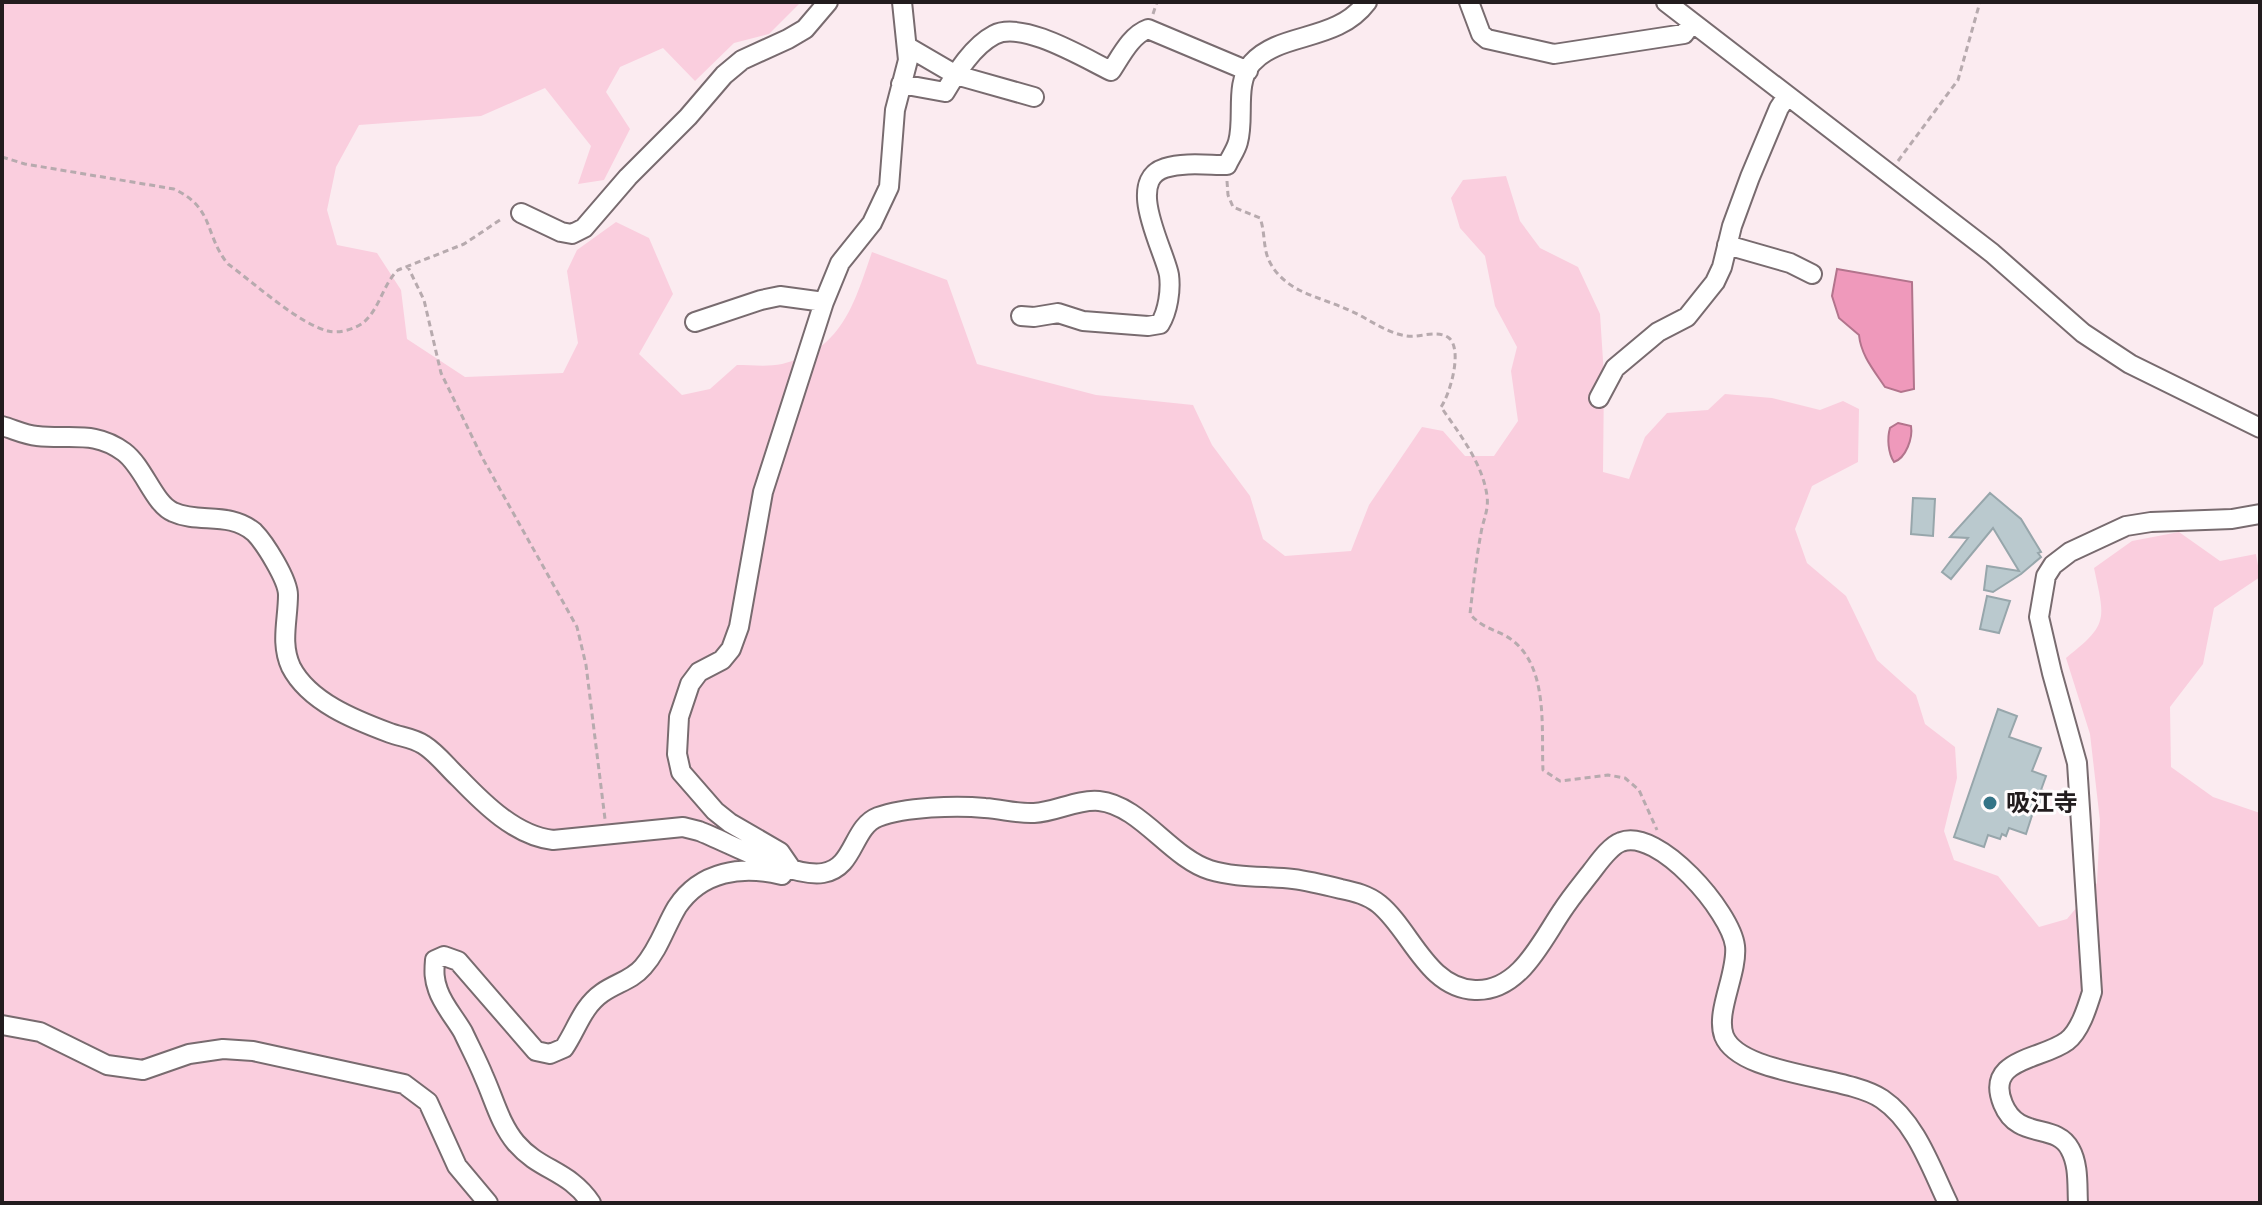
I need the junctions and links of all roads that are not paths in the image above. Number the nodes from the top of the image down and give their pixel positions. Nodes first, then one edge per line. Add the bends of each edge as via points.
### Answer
1 (828, 2) edge
2 (902, 2) edge
3 (1367, 2) edge
4 (1469, 2) edge
5 (1666, 2) edge
6 (1692, 23) junction
7 (908, 47) junction
8 (1248, 71) junction
9 (956, 75) junction
10 (901, 84) junction
11 (1787, 96) junction
12 (1034, 97) dead end
13 (521, 213) road end
14 (1727, 245) junction
15 (1812, 274) dead end
16 (824, 302) junction
17 (1021, 316) dead end
18 (695, 322) dead end
19 (1599, 398) dead end
20 (2, 426) edge
21 (2260, 428) edge
22 (2260, 514) edge
23 (794, 871) junction
24 (2, 1025) edge
25 (488, 1203) edge
26 (591, 1203) edge
27 (1948, 1203) edge
28 (2078, 1203) edge

1 - 13 street via 805,29 724,75 584,228 561,232
2 - 7 street
3 - 8 street via 1343,25 1278,47 1260,56
4 - 6 street via 1487,39 1554,54 1684,34
5 - 6 street
6 - 11 street
7 - 9 street
7 - 10 street
8 - 9 street via 1148,29 1131,41 1111,71 1010,30 979,46
8 - 17 street via 1238,142 1227,165 1164,169 1148,185 1148,215 1169,275 1160,324 1083,321 1058,313
9 - 10 street via 945,92
9 - 12 street
10 - 16 street via 889,187 872,223 840,263
11 - 14 street via 1750,177
11 - 21 street via 1992,253 2083,333 2130,364
14 - 15 street
14 - 19 street via 1715,282 1693,310 1615,368
16 - 18 street via 780,296
16 - 23 street via 763,492 739,627 722,660 699,672 690,684 678,729 681,772 692,786 730,823 780,852
20 - 23 street via 36,436 102,439 144,472 169,511 234,520 254,533 289,592 285,651 305,687 330,706 420,742 525,833 553,840 683,827
22 - 28 street via 2126,526 2070,552 2046,576 2039,617 2077,763 2092,992 2069,1040 2003,1072 1998,1084 2011,1118 2029,1130 2056,1134 2070,1147
23 - 26 street via 785,876 735,871 710,877 690,891 643,967 600,994 583,1010 564,1048 550,1054 536,1051 458,961 444,956 435,960 439,994 513,1140 533,1160 573,1182
23 - 27 street via 835,870 874,818 891,814 954,806 1038,813 1103,801 1204,868 1361,893 1378,903 1433,970 1471,990 1489,989 1516,974 1603,858 1619,842 1637,840 1683,868 1726,921 1735,942 1723,1018 1724,1035 1732,1047 1777,1069 1852,1086 1882,1099 1905,1122
24 - 25 street via 40,1032 107,1065 131,1069 223,1049 404,1084 428,1102 457,1166

